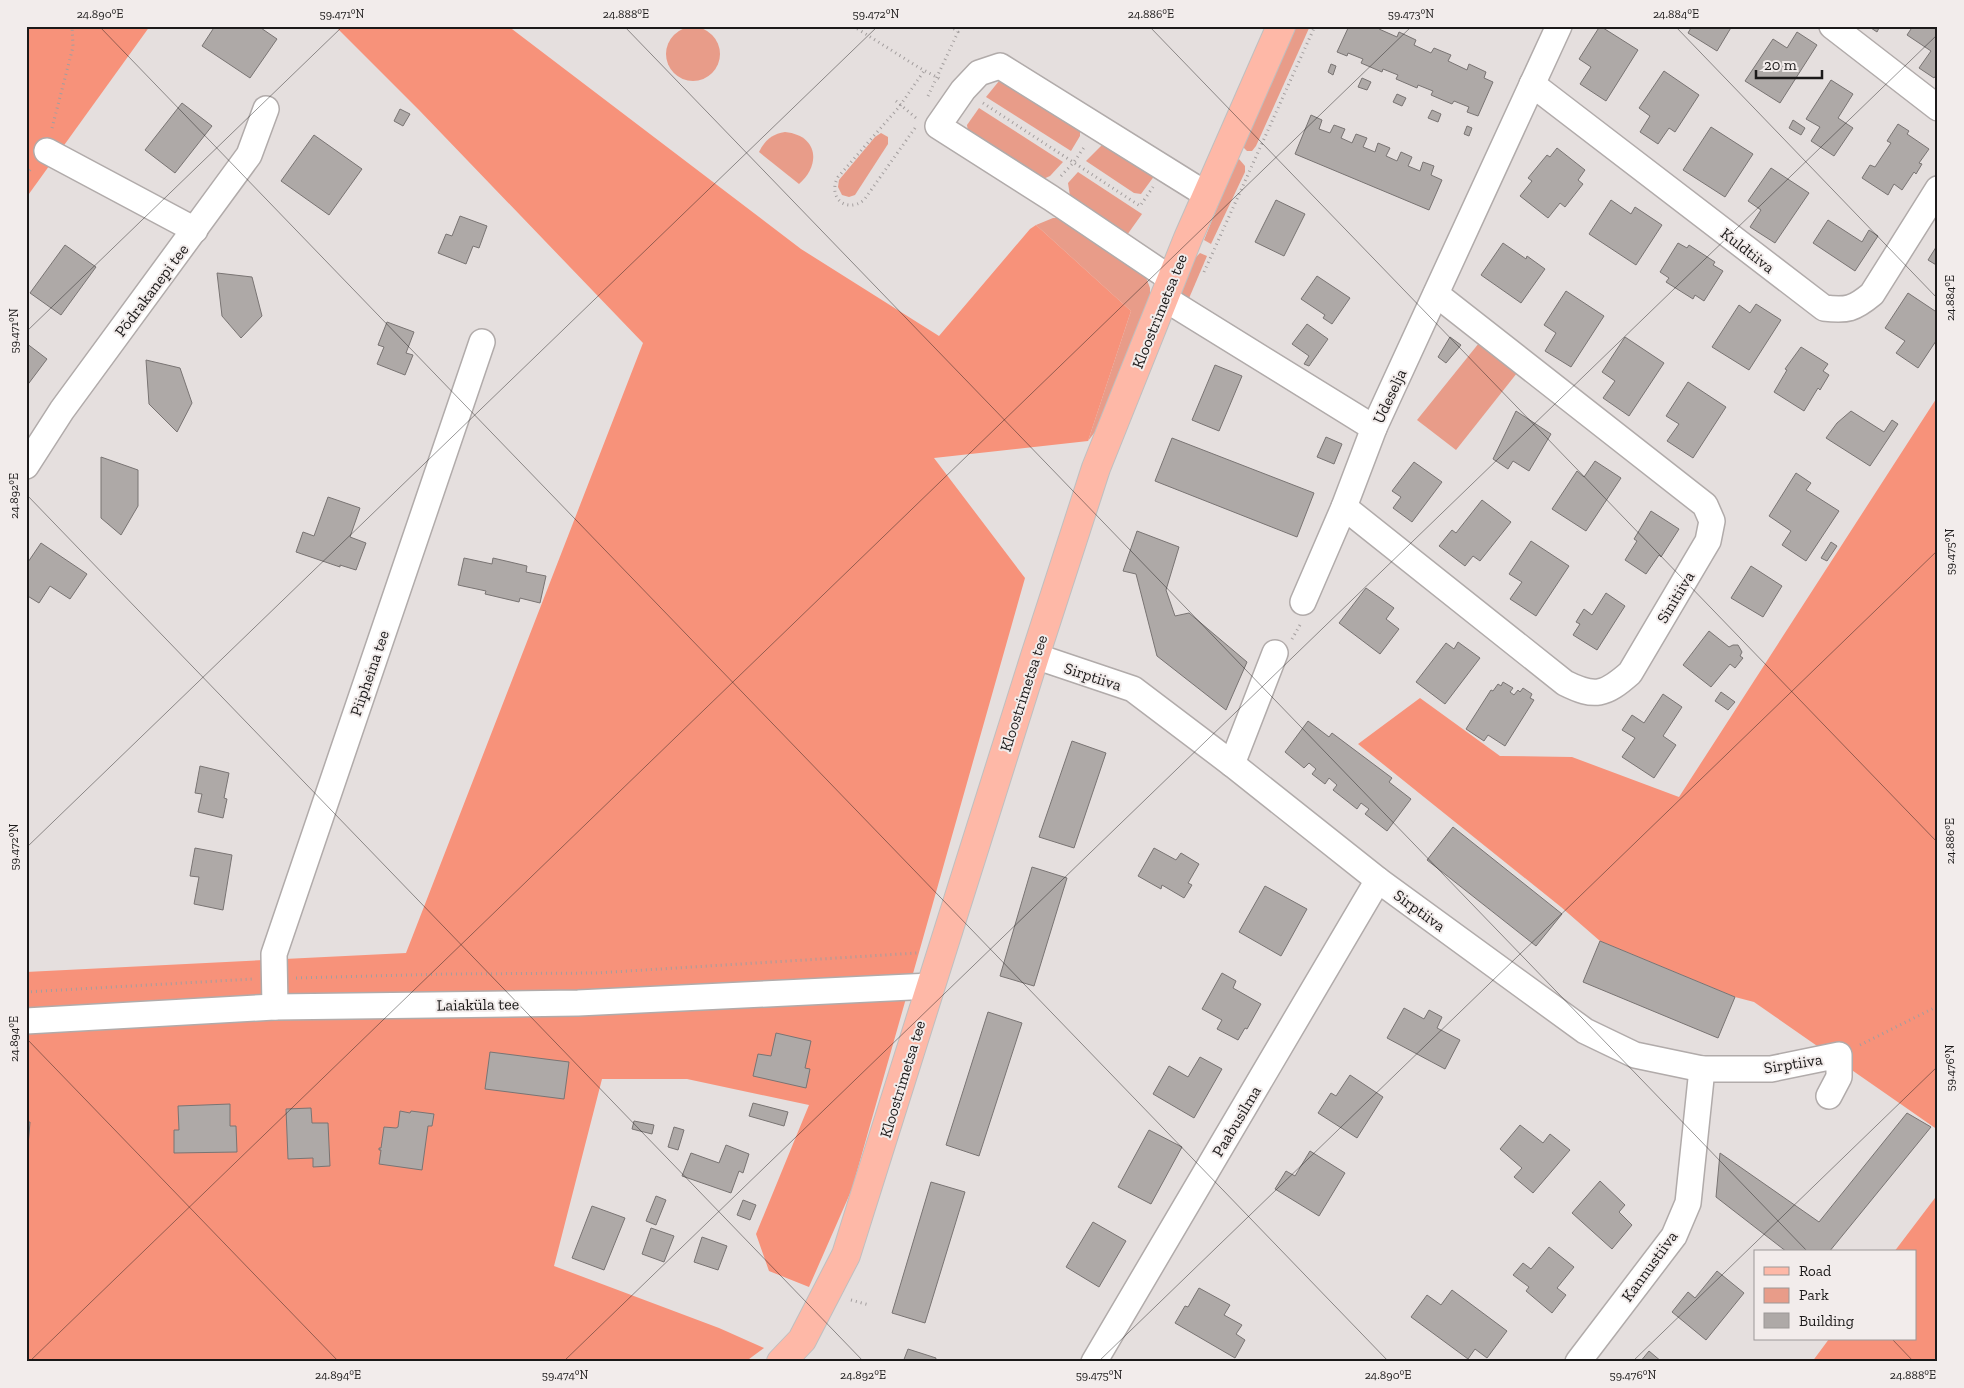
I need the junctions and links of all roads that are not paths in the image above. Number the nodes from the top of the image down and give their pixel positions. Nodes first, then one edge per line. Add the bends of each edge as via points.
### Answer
1 (1281, 26) edge
2 (1559, 26) edge
3 (1832, 26) edge
4 (1532, 84) junction
5 (1938, 108) edge
6 (266, 109) dead end
7 (47, 151) road end
8 (1938, 189) edge
9 (1207, 195) junction
10 (195, 230) junction
11 (1168, 288) junction
12 (1436, 294) junction
13 (482, 342) dead end
14 (1374, 428) junction
15 (26, 466) edge
16 (1344, 507) junction
17 (1302, 602) road end
18 (1275, 653) road end
19 (1035, 656) junction
20 (1232, 764) junction
21 (1378, 880) junction
22 (931, 986) junction
23 (275, 1007) junction
24 (26, 1021) edge
25 (1702, 1069) junction
26 (1829, 1096) dead end
27 (781, 1362) edge
28 (1094, 1362) edge
29 (1578, 1362) edge

1 - 9 main road, Kloostrimetsa tee
2 - 4 street, Udeselja
3 - 5 street
4 - 8 street, Kuldtiiva via 1824,308 1842,311 1872,294
4 - 12 street, Udeselja
6 - 10 street, Põdrakanepi tee via 249,155
7 - 10 street
9 - 11 main road, Kloostrimetsa tee
9 - 11 street via 1000,66 979,73 938,126 1051,198
10 - 15 street, Põdrakanepi tee via 62,410
11 - 14 street
11 - 19 main road, Kloostrimetsa tee via 1096,468
12 - 14 street, Udeselja
12 - 16 street, Sinitiiva via 1705,505 1712,521 1708,541 1630,673 1614,687 1596,693 1565,683
13 - 23 street, Piipheina tee via 274,954
14 - 16 street, Udeselja
16 - 17 street, Udeselja
18 - 20 street
19 - 20 street, Sirptiiva via 1133,689
19 - 22 main road, Kloostrimetsa tee
20 - 21 street, Sirptiiva
21 - 25 street, Sirptiiva via 1585,1031 1635,1055
21 - 28 street, Paabusilma
22 - 23 street, Laiaküla tee via 578,1003
22 - 27 main road, Kloostrimetsa tee via 846,1255 802,1340
23 - 24 street, Laiaküla tee
25 - 26 street, Sirptiiva via 1771,1069 1839,1055 1839,1077
25 - 29 street, Kannustiiva via 1688,1203 1674,1236

